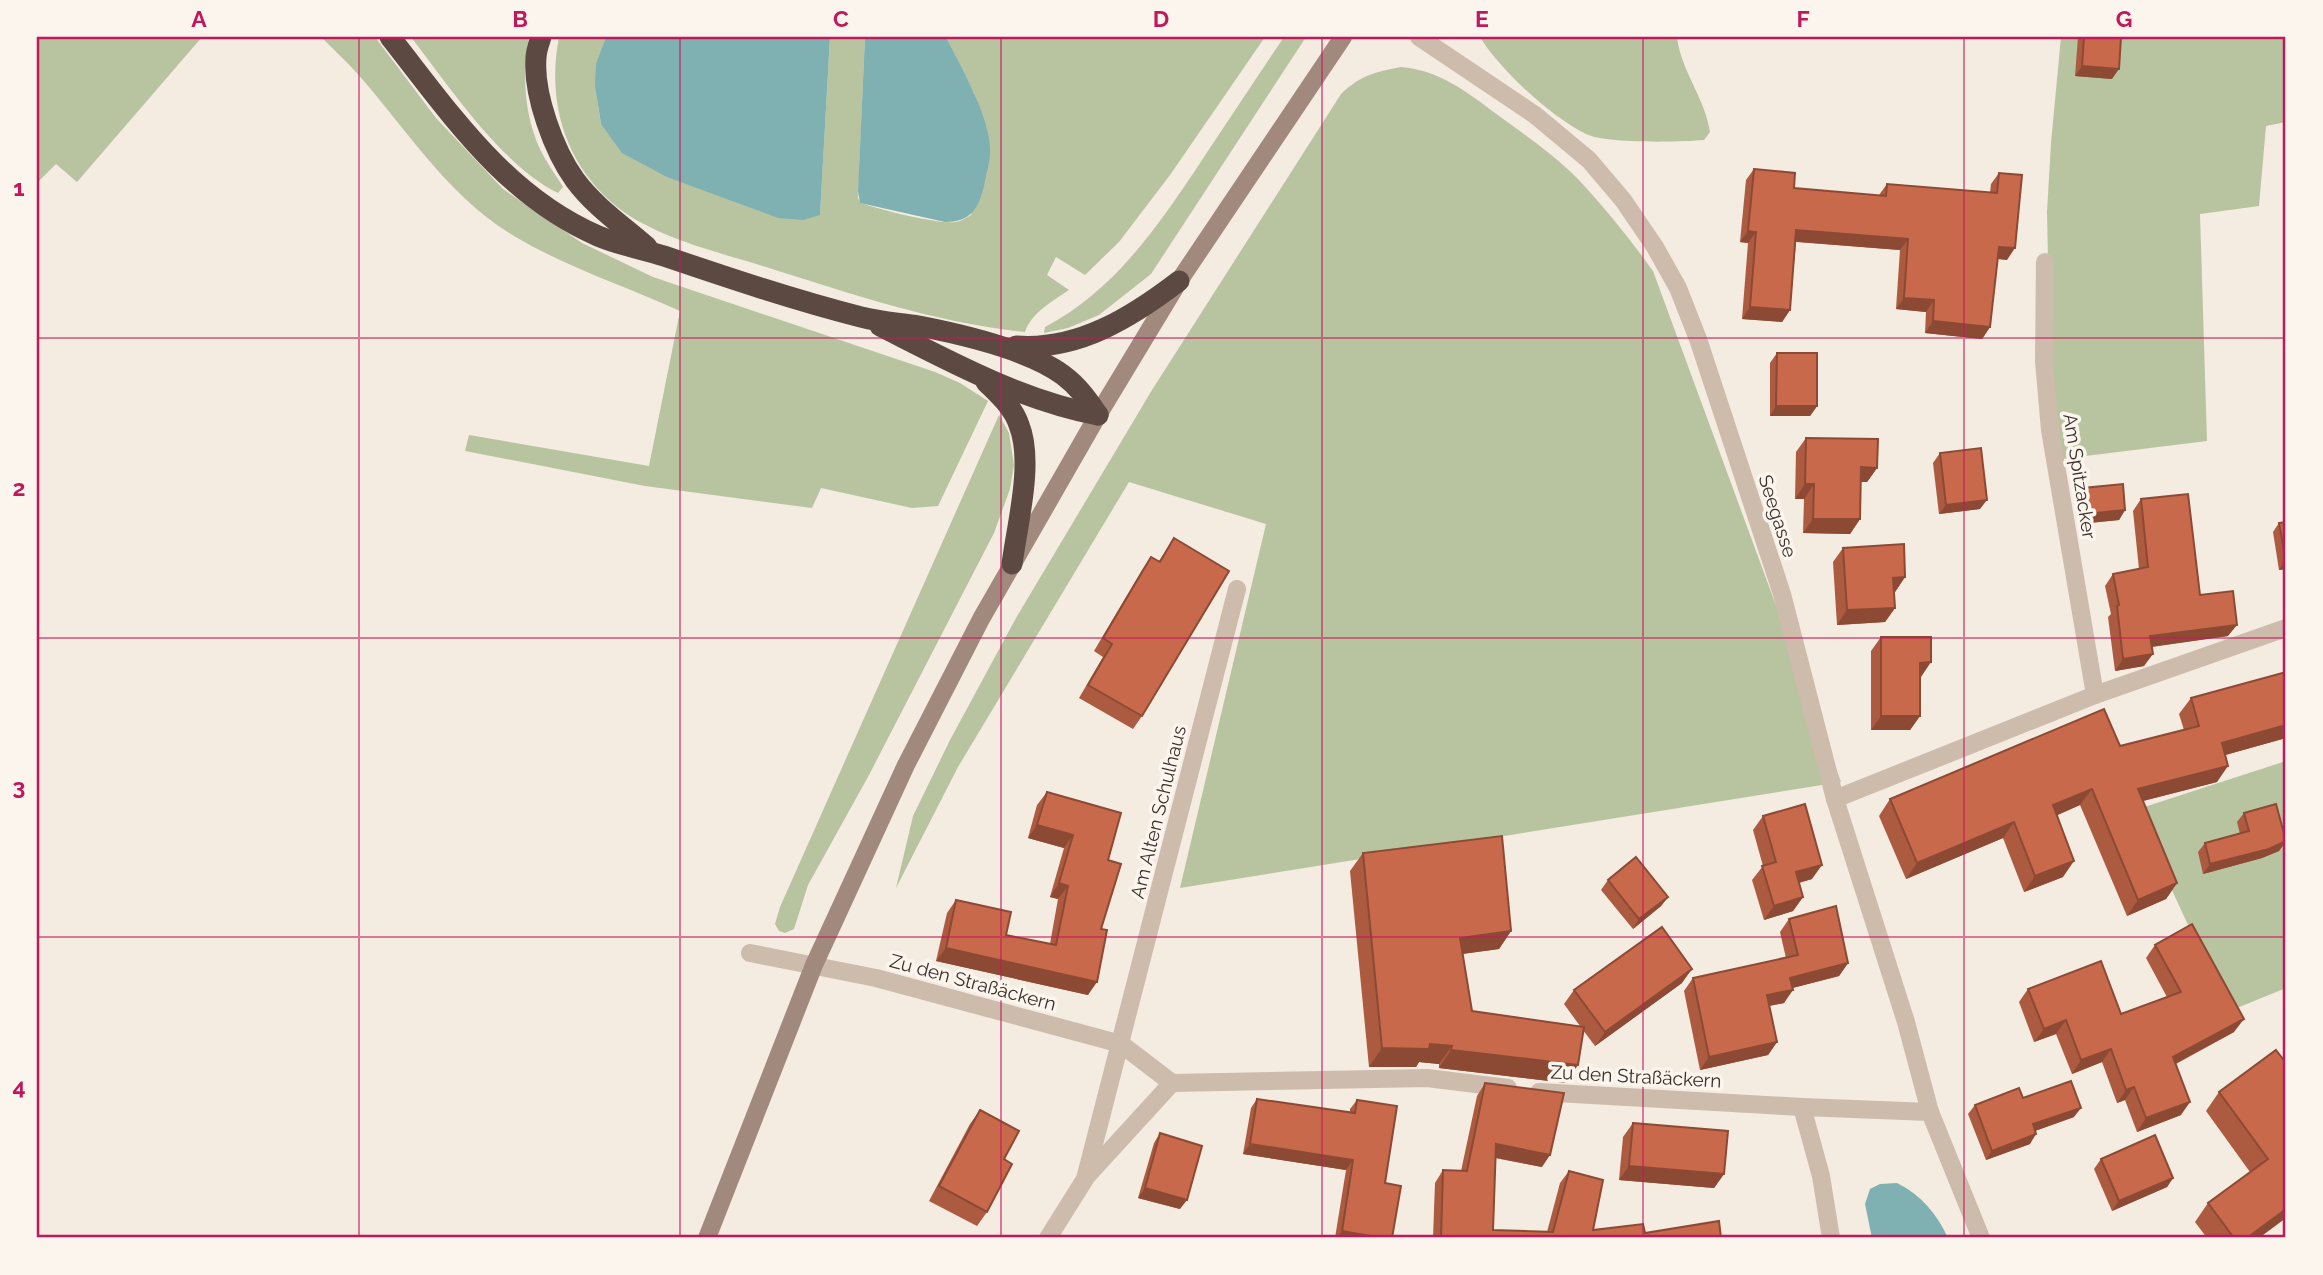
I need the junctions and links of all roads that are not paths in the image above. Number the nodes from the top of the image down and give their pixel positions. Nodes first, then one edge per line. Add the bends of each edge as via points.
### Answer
1 (390, 37) edge
2 (541, 37) edge
3 (1343, 37) edge
4 (1419, 37) edge
5 (654, 253) junction
6 (2045, 262) dead end
7 (1179, 281) junction
8 (863, 318) junction
9 (990, 344) junction
10 (982, 379) junction
11 (1098, 415) junction
12 (1012, 564) junction
13 (1237, 589) dead end
14 (2286, 628) edge
15 (2095, 695) junction
16 (1836, 799) junction
17 (750, 953) dead end
18 (814, 965) junction
19 (1121, 1044) junction
20 (1172, 1083) junction
21 (1802, 1107) junction
22 (1930, 1112) junction
23 (1085, 1178) junction
24 (707, 1238) edge
25 (1048, 1238) edge
26 (1831, 1238) edge
27 (1981, 1238) edge

1 - 5 highway via 466,135 516,185 599,236
2 - 5 highway via 536,58 541,103 559,154 597,204
3 - 7 main road
4 - 16 street, Seegasse via 1535,115 1589,160 1623,200 1678,288 1782,594
5 - 8 highway
6 - 15 street, Am Spitzacker via 2044,361 2050,430
7 - 9 highway via 1123,320 1073,340 1034,348
7 - 11 main road
8 - 9 highway
8 - 10 highway
9 - 11 highway via 1041,361 1064,375
10 - 11 highway
10 - 12 highway via 1009,405 1023,439 1023,486
11 - 12 main road
12 - 18 main road via 906,765
13 - 19 street, Am Alten Schulhaus
14 - 15 street
15 - 16 street
16 - 22 street, Seegasse
17 - 18 street, Zu den Straßäckern
18 - 19 street, Zu den Straßäckern
18 - 24 main road
19 - 20 street
19 - 23 street, Am Alten Schulhaus
20 - 21 street, Zu den Straßäckern via 1427,1078 1553,1094
20 - 23 street
21 - 22 street, Zu den Straßäckern
21 - 26 street via 1821,1176
22 - 27 street, Seegasse
23 - 25 street, Am Alten Schulhaus

